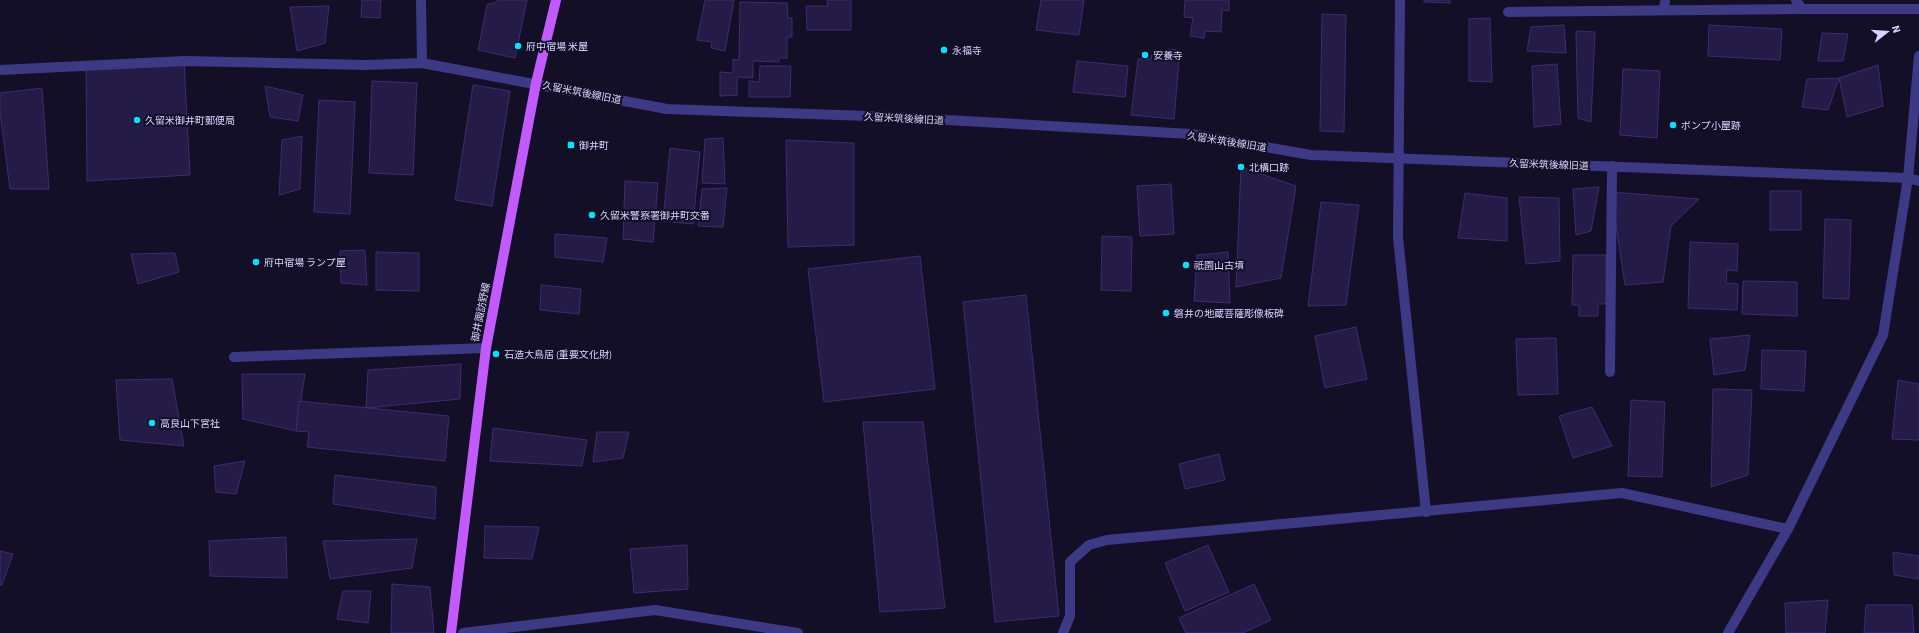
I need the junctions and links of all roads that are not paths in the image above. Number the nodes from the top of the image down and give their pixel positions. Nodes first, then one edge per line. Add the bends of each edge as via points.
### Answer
1 (421, 0) edge
2 (556, 0) edge
3 (1400, 0) edge
4 (1796, 0) edge
5 (1665, 5) edge
6 (1802, 8) junction
7 (1919, 9) edge
8 (1508, 12) dead end
9 (1919, 56) edge
10 (422, 62) junction
11 (0, 70) edge
12 (536, 83) junction
13 (1398, 158) junction
14 (1612, 166) junction
15 (1908, 178) junction
16 (1919, 181) edge
17 (486, 348) junction
18 (234, 357) dead end
19 (1610, 372) dead end
20 (1426, 512) junction
21 (1788, 529) junction
22 (451, 633) edge
23 (463, 633) edge
24 (798, 633) edge
25 (1063, 633) edge
26 (1728, 633) edge

1 - 10 street
2 - 12 main road, 御井諏訪野線
3 - 13 street
4 - 6 street
5 - 6 street
5 - 8 street
6 - 7 street
9 - 15 street
10 - 11 street, 久留米筑後線旧道 via 366,65 184,61
10 - 12 street, 久留米筑後線旧道
12 - 13 street, 久留米筑後線旧道 via 667,109 895,117 1191,134 1311,155
12 - 17 main road, 御井諏訪野線
13 - 14 street, 久留米筑後線旧道
13 - 20 street via 1398,237
14 - 15 street, 久留米筑後線旧道
14 - 19 street
15 - 16 street, 久留米筑後線旧道
15 - 21 street via 1884,335
17 - 18 street
17 - 22 main road, 御井諏訪野線
20 - 21 street via 1622,493
20 - 25 street via 1107,540 1089,545 1070,562 1070,616
21 - 26 street
23 - 24 street via 655,610

